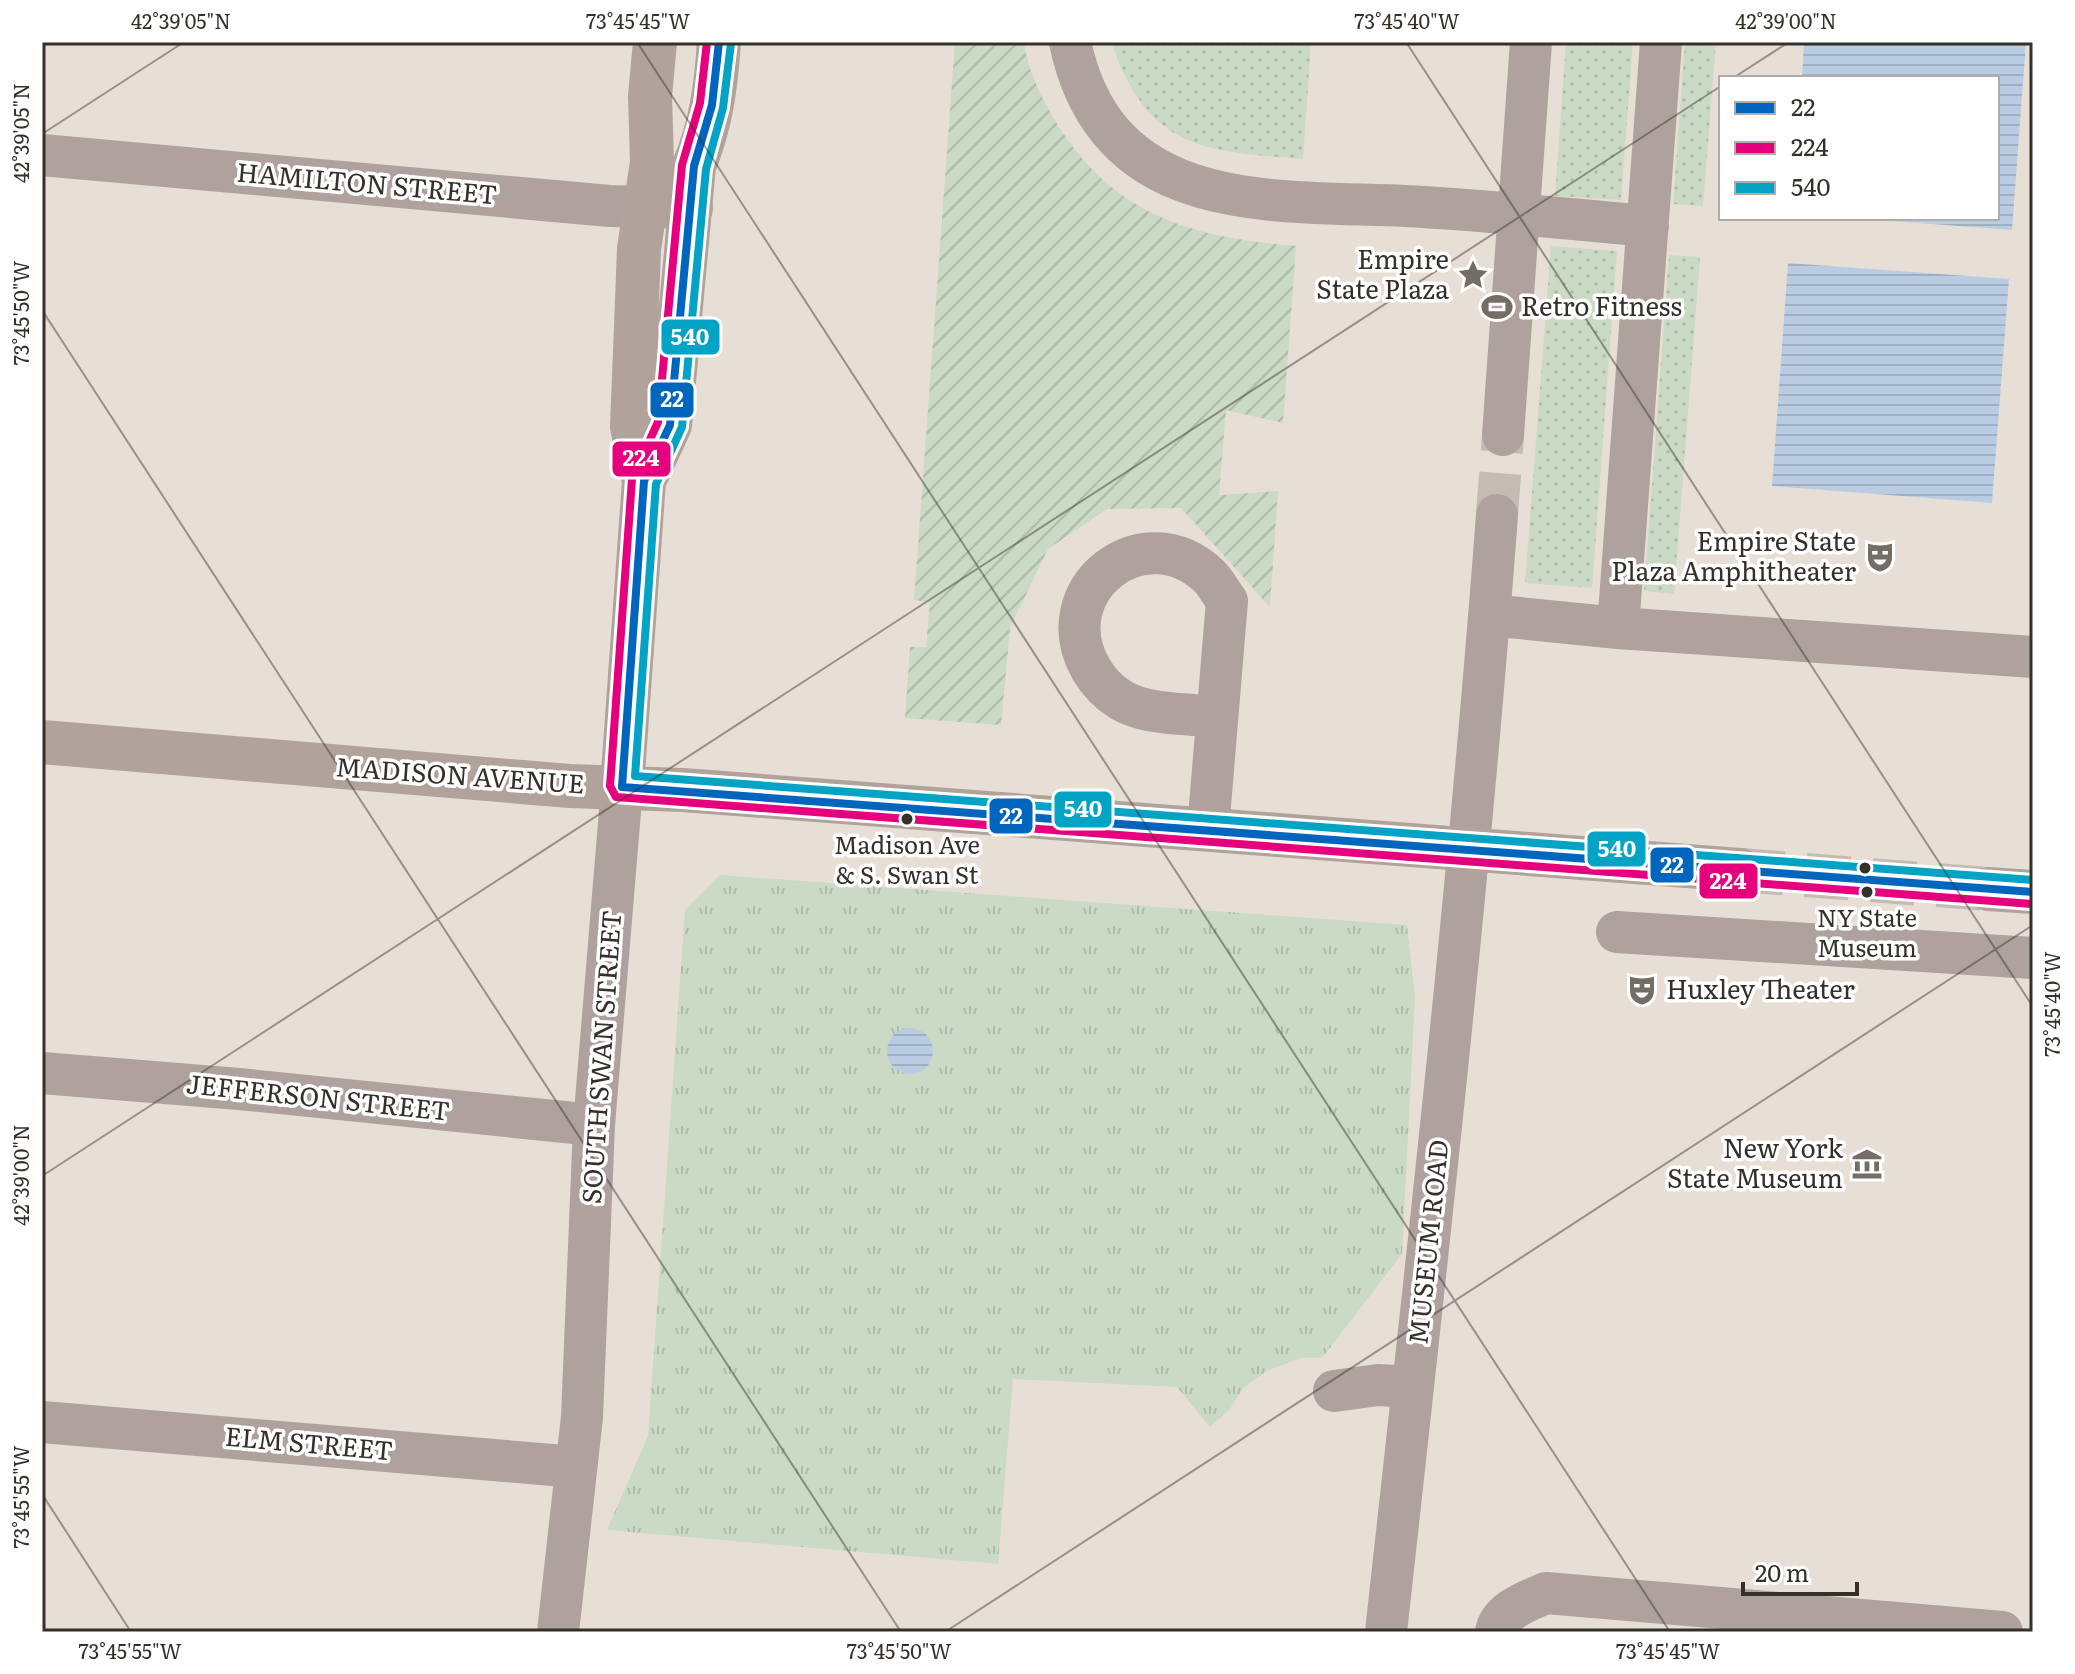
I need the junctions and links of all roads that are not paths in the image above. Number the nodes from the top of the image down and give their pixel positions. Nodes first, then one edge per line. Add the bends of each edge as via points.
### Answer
1 (655, 42) edge
2 (719, 42) edge
3 (1070, 42) edge
4 (1531, 42) edge
5 (1661, 42) edge
6 (42, 155) edge
7 (645, 207) junction
8 (692, 208) junction
9 (1519, 215) junction
10 (1648, 226) junction
11 (1503, 435) tunnel mouth
12 (644, 481) junction
13 (1497, 515) tunnel mouth
14 (1489, 615) junction
15 (1618, 628) junction
16 (2033, 657) edge
17 (1193, 715) dead end
18 (42, 742) edge
19 (622, 787) junction
20 (1208, 830) junction
21 (1467, 851) junction
22 (1740, 870) tunnel mouth
23 (1988, 889) tunnel mouth
24 (2033, 892) edge
25 (1617, 932) dead end
26 (2033, 958) edge
27 (42, 1073) edge
28 (594, 1125) junction
29 (1413, 1387) junction
30 (1334, 1391) dead end
31 (42, 1422) edge
32 (576, 1467) junction
33 (558, 1632) edge
34 (1386, 1632) edge
35 (1496, 1632) edge
36 (2002, 1632) edge

1 - 7 main road, SOUTH SWAN STREET via 652,162
2 - 8 main road, SOUTH SWAN STREET via 715,100 694,166
3 - 9 street via 1088,96 1116,138 1135,157 1183,183 1264,198
4 - 9 street
5 - 10 street
6 - 7 street, HAMILTON STREET
7 - 8 street, HAMILTON STREET
7 - 12 main road, SOUTH SWAN STREET via 632,427
8 - 12 main road, SOUTH SWAN STREET via 670,425
9 - 10 street
9 - 11 street
10 - 15 street
12 - 19 main road, SOUTH SWAN STREET
13 - 14 street, MUSEUM ROAD
14 - 15 street
14 - 21 street, MUSEUM ROAD
15 - 16 street
17 - 20 street via 1122,700 1098,682 1083,654 1078,625 1086,595 1106,570 1133,555 1163,553 1191,562 1227,601
18 - 19 main road, MADISON AVENUE
19 - 20 main road, MADISON AVENUE
19 - 28 street, SOUTH SWAN STREET
20 - 21 main road, MADISON AVENUE
21 - 22 main road, MADISON AVENUE
21 - 29 street, MUSEUM ROAD
23 - 24 main road
25 - 26 street
27 - 28 street, JEFFERSON STREET
28 - 32 street, SOUTH SWAN STREET
29 - 30 street
29 - 34 street, MUSEUM ROAD
31 - 32 street, ELM STREET
32 - 33 street, SOUTH SWAN STREET
35 - 36 street via 1497,1624 1517,1606 1546,1593

